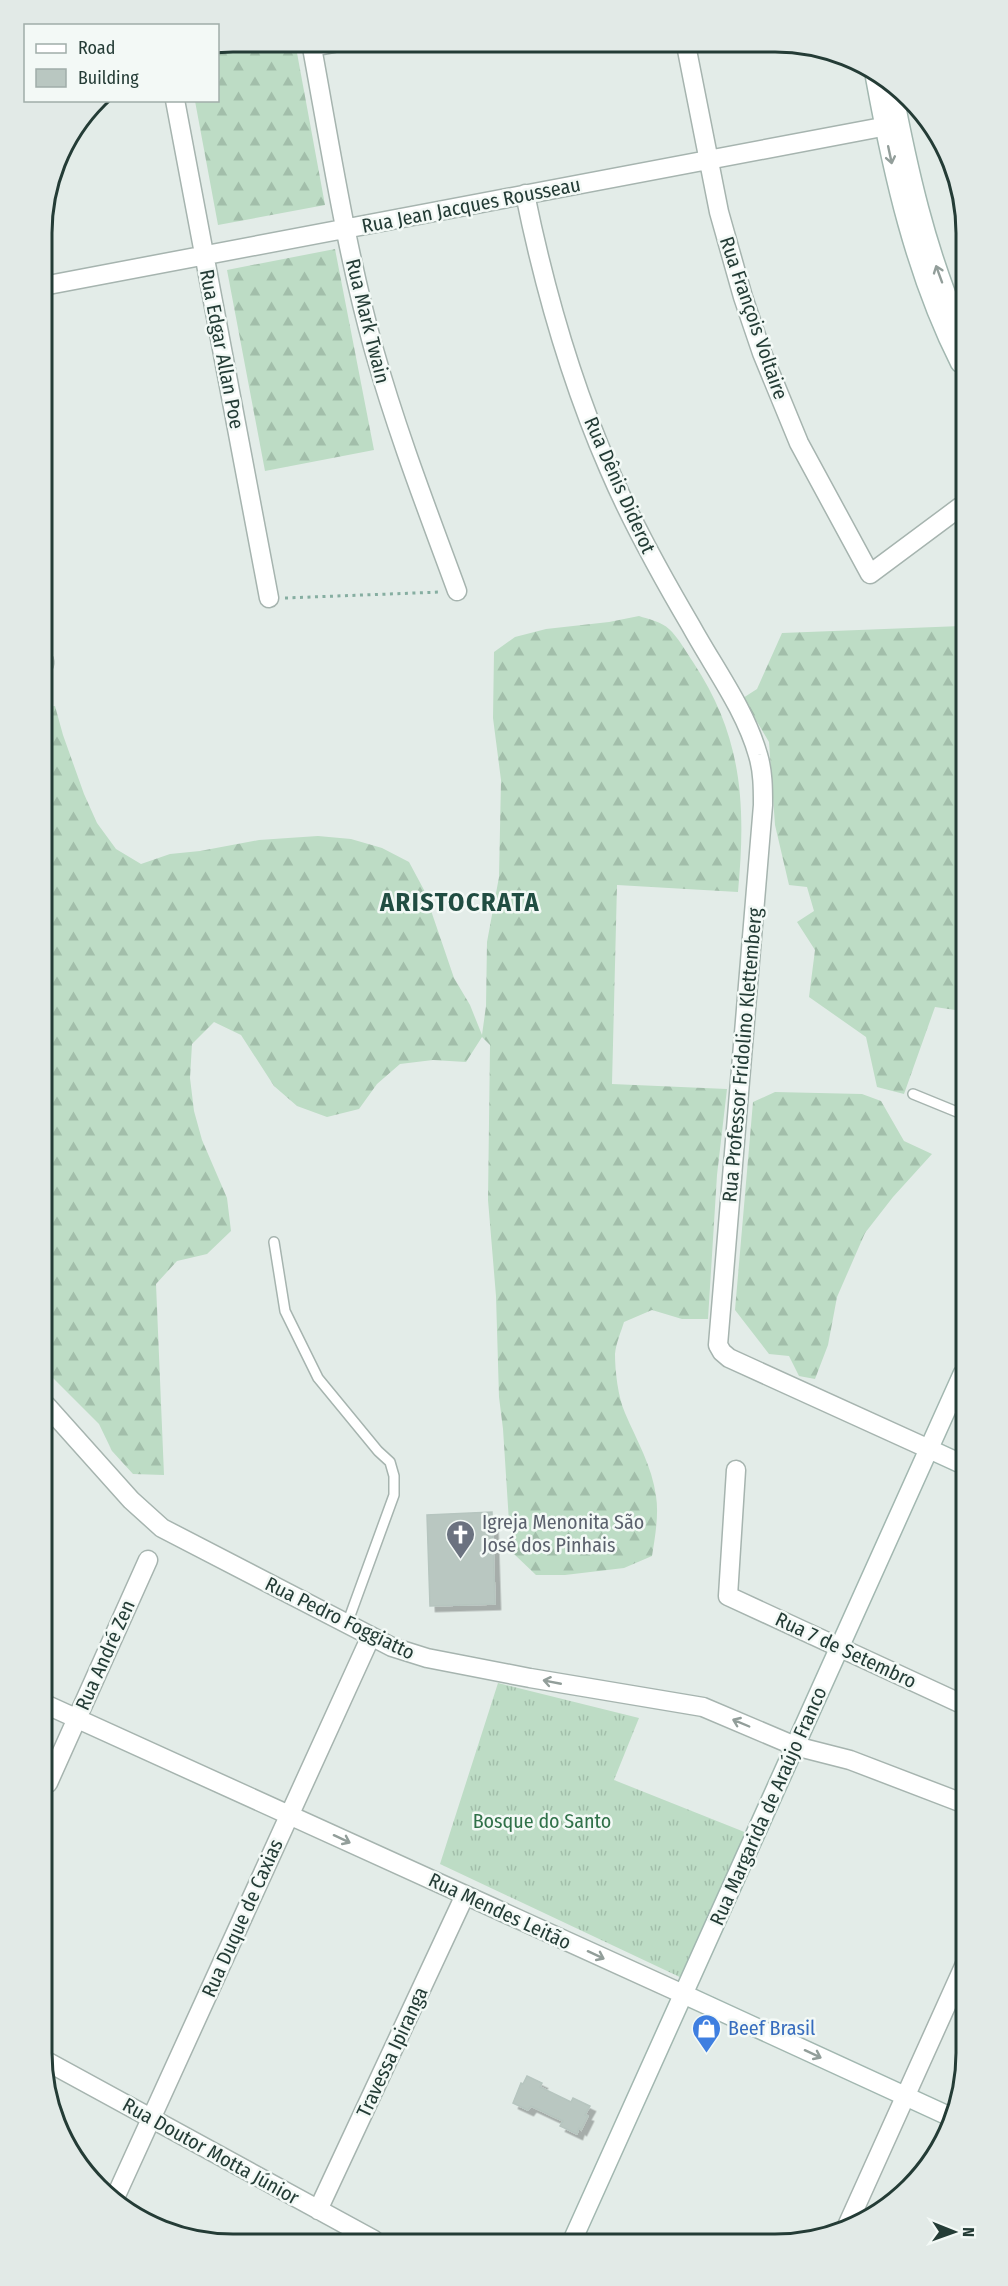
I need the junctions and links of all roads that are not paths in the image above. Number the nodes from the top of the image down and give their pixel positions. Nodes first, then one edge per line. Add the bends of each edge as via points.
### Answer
1 (687, 52) edge
2 (312, 53) edge
3 (878, 85) edge
4 (892, 96) edge
5 (175, 102) edge
6 (892, 125) junction
7 (708, 160) junction
8 (525, 194) junction
9 (346, 228) junction
10 (204, 255) junction
11 (53, 284) edge
12 (954, 323) edge
13 (956, 510) edge
14 (458, 591) road end
15 (269, 598) road end
16 (759, 757) joint
17 (913, 1094) dead end
18 (956, 1111) edge
19 (274, 1242) dead end
20 (955, 1390) edge
21 (52, 1412) edge
22 (929, 1449) junction
23 (955, 1461) edge
24 (736, 1470) dead end
25 (148, 1560) dead end
26 (346, 1624) junction
27 (371, 1636) junction
28 (840, 1647) junction
29 (955, 1701) edge
30 (52, 1707) edge
31 (76, 1718) junction
32 (795, 1746) junction
33 (52, 1773) edge
34 (955, 1800) edge
35 (289, 1815) junction
36 (465, 1895) junction
37 (955, 1986) edge
38 (683, 1994) junction
39 (53, 2065) edge
40 (906, 2096) junction
41 (945, 2114) edge
42 (151, 2119) junction
43 (118, 2192) edge
44 (318, 2210) junction
45 (851, 2216) edge
46 (363, 2234) edge
47 (575, 2234) edge

1 - 7 street, Rua François Voltaire
2 - 9 street, Rua Mark Twain
3 - 6 street
4 - 6 street
5 - 10 street, Rua Edgar Allan Poe
6 - 7 street, Rua Jean Jacques Rousseau
6 - 12 street
7 - 8 street, Rua Jean Jacques Rousseau
7 - 13 street, Rua François Voltaire via 731,256 777,392 799,443 870,574
8 - 9 street, Rua Jean Jacques Rousseau
8 - 16 street, Rua Dênis Diderot via 570,362 609,469 670,590 749,730
9 - 10 street, Rua Jean Jacques Rousseau
9 - 14 street, Rua Mark Twain via 390,404
10 - 11 street, Rua Jean Jacques Rousseau
10 - 15 street, Rua Edgar Allan Poe
16 - 22 street, Rua Professor Fridolino Klettemberg via 763,805 718,1346 729,1358
17 - 18 lane
19 - 26 lane via 285,1311 318,1378 390,1462 394,1476 394,1495
20 - 22 street, Rua Margarida de Araújo Franco
21 - 26 street, Rua Pedro Foggiatto via 131,1500 162,1528
22 - 23 street
22 - 28 street, Rua Margarida de Araújo Franco
24 - 28 street, Rua 7 de Setembro via 728,1596
25 - 31 street, Rua André Zen
26 - 27 street, Rua Pedro Foggiatto
32 -> 27 street, Rua Pedro Foggiatto via 703,1707 427,1658
27 - 35 street, Rua Duque de Caxias
28 - 29 street, Rua 7 de Setembro
28 - 32 street, Rua Margarida de Araújo Franco
30 - 31 street, Rua Mendes Leitão
31 - 33 street, Rua André Zen
31 - 35 street, Rua Mendes Leitão
32 - 34 street, Rua Pedro Foggiatto via 850,1760
32 - 38 street, Rua Margarida de Araújo Franco
35 -> 36 street, Rua Mendes Leitão
35 - 42 street, Rua Duque de Caxias
36 -> 38 street, Rua Mendes Leitão
36 - 44 street, Travessa Ipiranga
37 - 40 street
38 -> 40 street, Rua Mendes Leitão
38 - 47 street, Rua Margarida de Araújo Franco
39 - 42 street, Rua Doutor Motta Júnior
40 - 41 street, Rua Mendes Leitão
40 - 45 street
42 - 43 street, Rua Duque de Caxias
42 - 44 street, Rua Doutor Motta Júnior
44 - 46 street, Rua Doutor Motta Júnior

